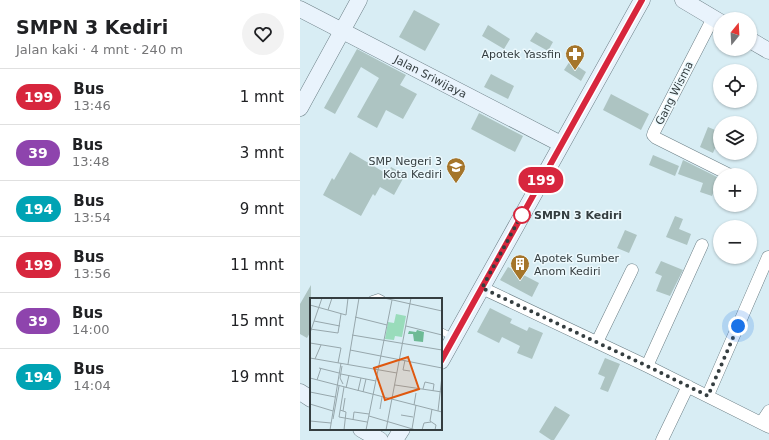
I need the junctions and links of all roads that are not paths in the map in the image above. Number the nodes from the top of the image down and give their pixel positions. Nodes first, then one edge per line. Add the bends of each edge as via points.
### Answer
1 (359, 0) edge
2 (642, 0) edge
3 (683, 0) edge
4 (300, 9) edge
5 (713, 18) edge
6 (713, 25) edge
7 (342, 31) junction
8 (757, 44) edge
9 (769, 51) edge
10 (300, 108) edge
11 (560, 144) junction
12 (716, 168) edge
13 (702, 245) dead end
14 (768, 257) edge
15 (632, 270) dead end
16 (482, 288) junction
17 (448, 335) edge
18 (597, 342) junction
19 (442, 357) edge
20 (647, 366) junction
21 (688, 386) junction
22 (300, 392) edge
23 (708, 396) junction
24 (310, 398) edge
25 (769, 411) edge
26 (765, 425) edge
27 (363, 430) edge
28 (401, 430) edge
29 (380, 440) edge
30 (396, 440) edge
31 (662, 440) edge

1 - 7 street
2 - 11 street
3 - 5 street
4 - 7 street, Jalan Sriwijaya
6 - 12 street, Gang Wisma via 653,135
7 - 10 street
7 - 11 street, Jalan Sriwijaya
8 - 9 street
11 - 16 street
13 - 20 street
14 - 23 street
15 - 18 street
16 - 17 street
16 - 18 street
17 - 19 street
18 - 20 street
20 - 21 street
21 - 23 street
21 - 31 street
22 - 24 street
23 - 26 street
25 - 26 street
27 - 29 street
28 - 30 street

